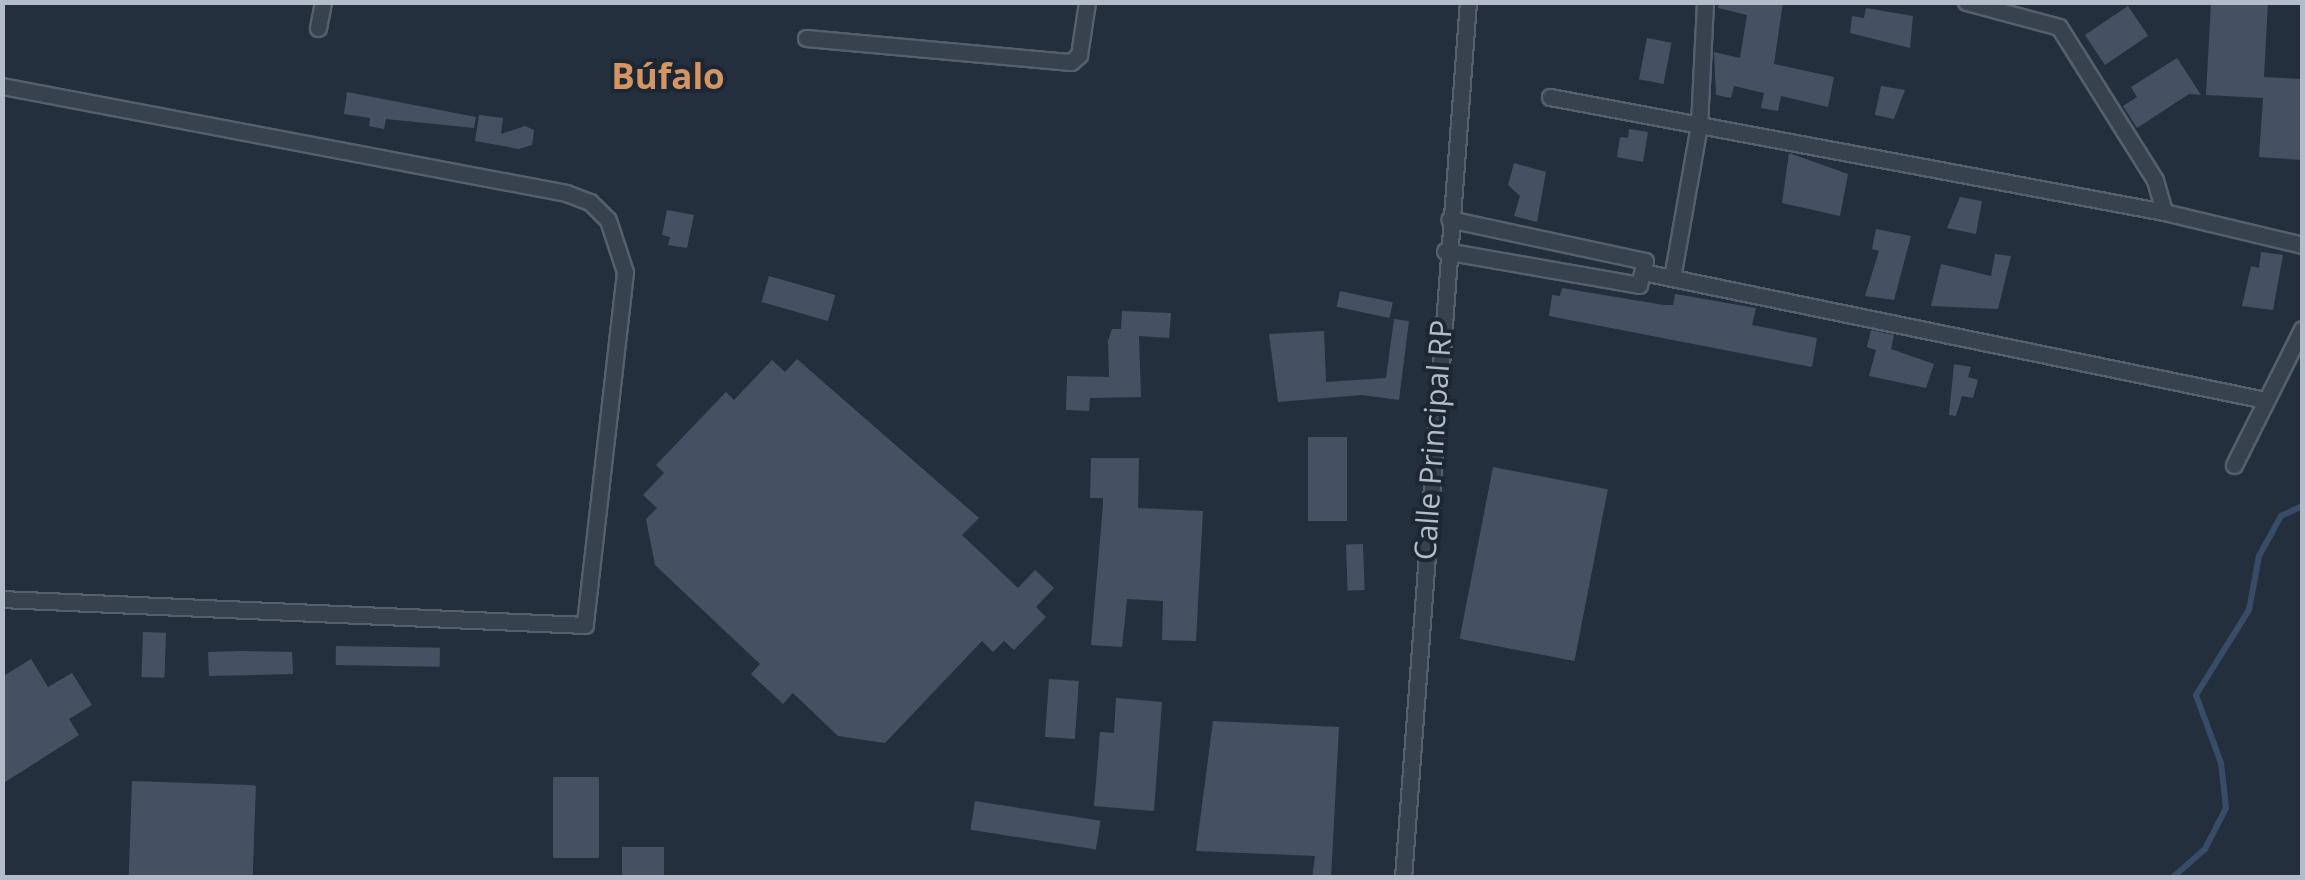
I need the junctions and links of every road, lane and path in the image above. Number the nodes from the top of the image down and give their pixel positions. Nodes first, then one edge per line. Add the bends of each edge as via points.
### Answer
1 (323, 2) edge
2 (1087, 2) edge
3 (1468, 2) edge
4 (1705, 2) edge
5 (1966, 2) edge
6 (318, 28) dead end
7 (806, 38) dead end
8 (2, 86) edge
9 (1550, 98) dead end
10 (1698, 125) junction
11 (2164, 212) junction
12 (1449, 219) junction
13 (2302, 245) edge
14 (1446, 250) junction
15 (1642, 273) junction
16 (1672, 278) junction
17 (2302, 329) edge
18 (2266, 400) junction
19 (2234, 465) dead end
20 (2, 599) edge
21 (1403, 878) edge

1 - 6 street
2 - 7 street via 1079,56 1071,62
3 - 12 street, Calle Principal RP
4 - 10 street
5 - 11 street via 2059,27 2155,180
8 - 20 street via 566,193 590,202 608,220 625,272 585,624
9 - 10 street
10 - 11 street
10 - 16 street
11 - 13 street
12 - 14 street, Calle Principal RP
12 - 15 street
14 - 15 street
14 - 21 street, Calle Principal RP
15 - 16 street
16 - 18 street
17 - 18 street
18 - 19 street

